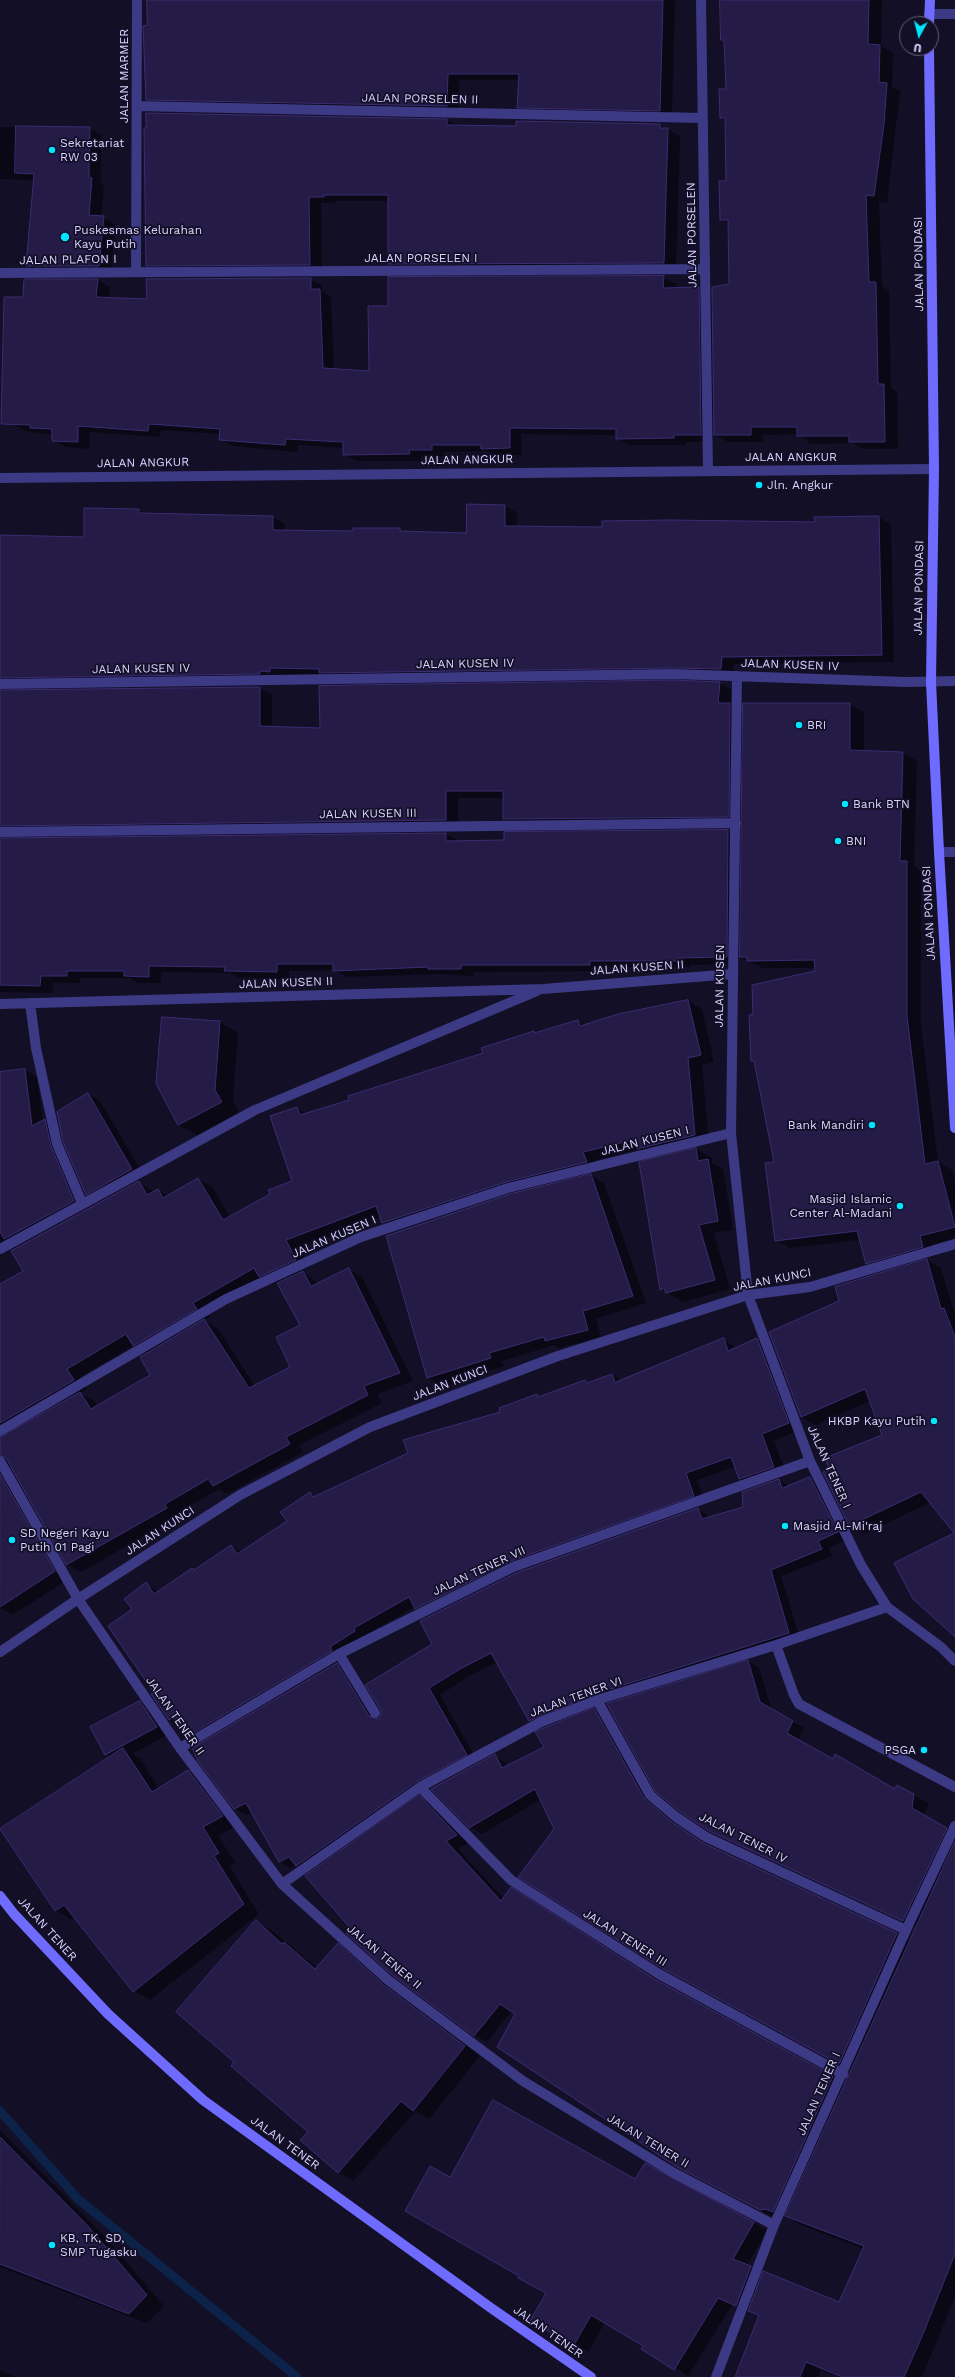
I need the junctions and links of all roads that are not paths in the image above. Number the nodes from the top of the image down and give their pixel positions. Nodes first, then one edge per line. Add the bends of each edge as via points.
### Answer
1 (137, 0) edge
2 (701, 0) edge
3 (930, 0) edge
4 (955, 14) edge
5 (929, 16) edge
6 (939, 17) edge
7 (929, 56) edge
8 (137, 106) junction
9 (703, 118) junction
10 (705, 269) junction
11 (136, 272) junction
12 (0, 274) edge
13 (934, 469) junction
14 (708, 470) junction
15 (0, 478) edge
16 (737, 676) junction
17 (955, 681) edge
18 (931, 682) junction
19 (0, 684) edge
20 (736, 823) junction
21 (0, 832) edge
22 (938, 852) junction
23 (955, 852) edge
24 (733, 974) junction
25 (542, 989) junction
26 (30, 1003) junction
27 (0, 1004) edge
28 (954, 1084) edge
29 (955, 1128) edge
30 (730, 1133) junction
31 (82, 1203) junction
32 (955, 1244) edge
33 (0, 1249) edge
34 (748, 1295) junction
35 (0, 1431) edge
36 (0, 1461) edge
37 (810, 1461) junction
38 (78, 1599) junction
39 (887, 1607) junction
40 (776, 1645) junction
41 (0, 1652) edge
42 (339, 1654) junction
43 (955, 1661) edge
44 (597, 1700) junction
45 (375, 1712) dead end
46 (180, 1748) junction
47 (420, 1787) junction
48 (955, 1787) edge
49 (955, 1826) edge
50 (282, 1884) junction
51 (0, 1896) edge
52 (906, 1930) junction
53 (843, 2074) junction
54 (774, 2225) junction
55 (591, 2376) edge
56 (716, 2377) edge

1 - 8 street, JALAN MARMER
2 - 9 street, JALAN PORSELEN
3 - 5 street
4 - 6 street
7 - 13 street, JALAN PONDASI
8 - 9 street, JALAN PORSELEN II
8 - 11 street, JALAN MARMER
9 - 10 street, JALAN PORSELEN
10 - 11 street, JALAN PORSELEN I
10 - 14 street, JALAN PORSELEN
11 - 12 street, JALAN PLAFON I
13 - 14 street, JALAN ANGKUR
13 - 18 street, JALAN PONDASI
14 - 15 street, JALAN ANGKUR
16 - 18 street, JALAN KUSEN IV
16 - 19 street, JALAN KUSEN IV via 674,674
16 - 20 street, JALAN KUSEN
17 - 18 street, JALAN KUSEN IV
18 - 22 street, JALAN PONDASI
20 - 21 street, JALAN KUSEN III
20 - 24 street, JALAN KUSEN
22 - 23 street
22 - 28 street, JALAN PONDASI
24 - 25 street, JALAN KUSEN II
24 - 30 street, JALAN KUSEN
25 - 26 street, JALAN KUSEN II
25 - 31 street, JALAN KUSEN II via 255,1110
26 - 27 street, JALAN KUSEN II
26 - 31 street via 36,1048 57,1144
28 - 29 street, JALAN PONDASI
30 - 34 street, JALAN KUSEN
30 - 35 street, JALAN KUSEN I via 508,1188 361,1237 226,1299
31 - 33 street, JALAN KUSEN II
32 - 34 street, JALAN KUNCI via 810,1287
34 - 37 street, JALAN TENER I
34 - 38 street, JALAN KUNCI via 558,1356 370,1427 240,1495
36 - 38 street, JALAN TENER II
37 - 39 street, JALAN TENER I via 861,1565
37 - 42 street, JALAN TENER VII via 513,1567
38 - 41 street, JALAN KUNCI
38 - 46 street, JALAN TENER II
39 - 40 street, JALAN TENER VI
39 - 43 street, JALAN TENER I via 941,1647
40 - 44 street, JALAN TENER VI
40 - 48 street via 794,1695 800,1704
42 - 45 street
42 - 46 street, JALAN TENER VII
44 - 47 street, JALAN TENER VI via 541,1722
44 - 52 street, JALAN TENER IV via 650,1795 676,1817 706,1837
46 - 50 street, JALAN TENER II
47 - 50 street, JALAN TENER VI
47 - 53 street, JALAN TENER III via 510,1880 658,1974
49 - 52 street, JALAN TENER I
50 - 54 street, JALAN TENER II via 388,1980 523,2081 674,2173
51 - 55 street, JALAN TENER via 108,2014 203,2100 491,2308
52 - 53 street, JALAN TENER I
53 - 54 street, JALAN TENER I
54 - 56 street, JALAN TENER I

